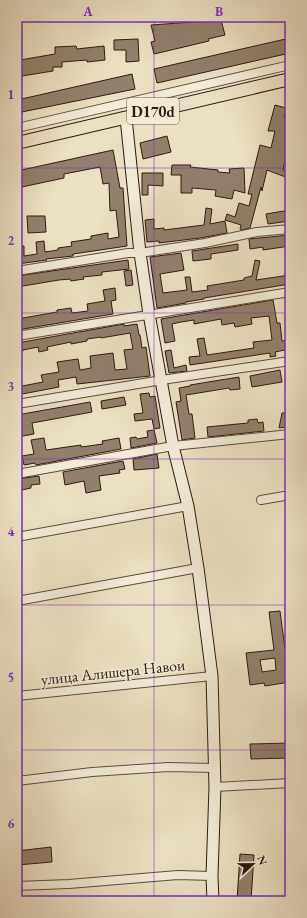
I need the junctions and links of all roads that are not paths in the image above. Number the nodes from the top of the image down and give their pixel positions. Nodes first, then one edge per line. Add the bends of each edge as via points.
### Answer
1 (290, 65) edge
2 (290, 79) edge
3 (126, 118) junction
4 (17, 128) edge
5 (17, 143) edge
6 (290, 230) edge
7 (140, 253) junction
8 (17, 271) edge
9 (290, 292) edge
10 (149, 314) junction
11 (17, 336) edge
12 (290, 361) edge
13 (162, 380) junction
14 (17, 404) edge
15 (290, 434) edge
16 (173, 446) junction
17 (17, 474) edge
18 (290, 495) edge
19 (261, 500) dead end
20 (188, 506) junction
21 (17, 537) edge
22 (198, 568) junction
23 (17, 601) edge
24 (212, 676) junction
25 (17, 696) edge
26 (214, 768) junction
27 (17, 781) edge
28 (290, 783) edge
29 (215, 787) junction
30 (212, 876) junction
31 (17, 886) edge
32 (213, 901) edge

1 - 4 street
2 - 3 main road, D170d
3 - 5 main road, D170d
3 - 7 street
6 - 7 street via 257,232
7 - 8 street
7 - 10 street
9 - 10 street
10 - 11 street
10 - 13 street
12 - 13 street
13 - 14 street
13 - 16 street
15 - 16 street
16 - 17 street
16 - 20 street
18 - 19 street
20 - 21 street
20 - 22 street
22 - 23 street
22 - 24 street
24 - 25 street, улица Алишера Навои
24 - 26 street
26 - 27 street via 168,767 92,772
26 - 29 street
28 - 29 street
29 - 30 street
30 - 31 street via 178,875
30 - 32 street

